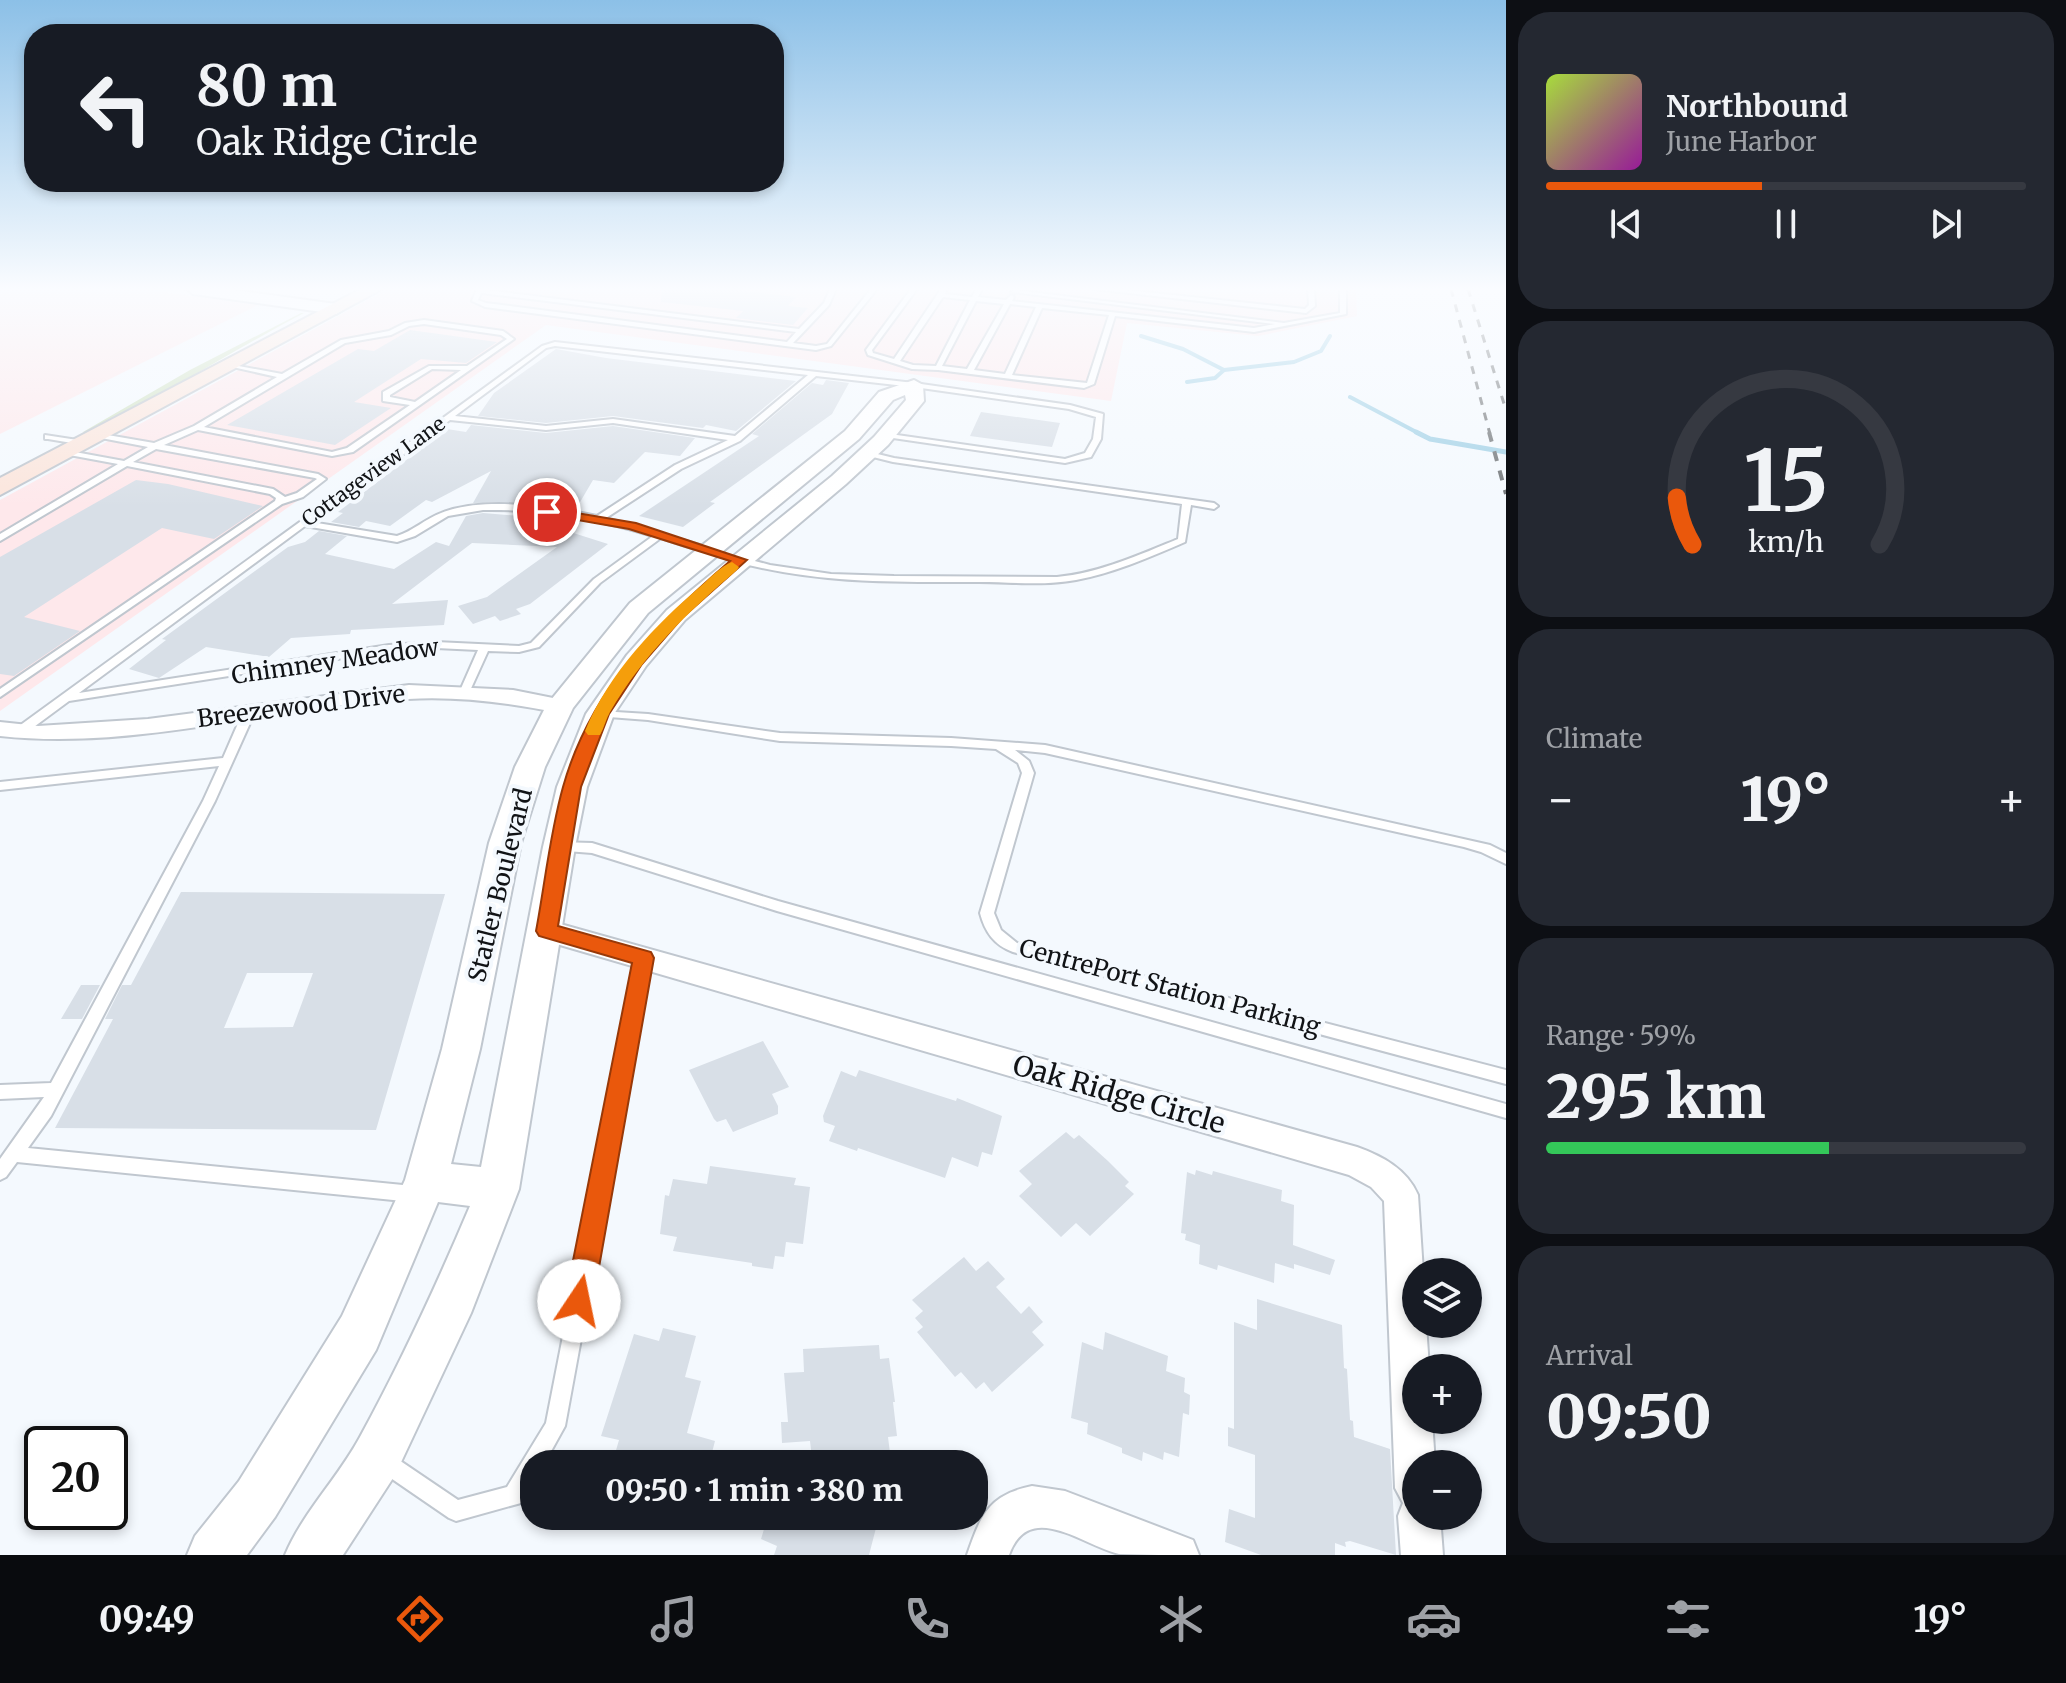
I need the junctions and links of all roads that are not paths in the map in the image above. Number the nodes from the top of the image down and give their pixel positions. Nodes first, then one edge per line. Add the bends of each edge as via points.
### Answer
1 (198, 362) edge
2 (236, 362) edge
3 (308, 362) edge
4 (478, 362) edge
5 (524, 362) edge
6 (712, 362) edge
7 (891, 362) edge
8 (941, 362) edge
9 (975, 362) edge
10 (1015, 362) edge
11 (1097, 362) edge
12 (895, 363) joint
13 (230, 365) junction
14 (468, 368) junction
15 (938, 368) junction
16 (970, 371) junction
17 (815, 373) junction
18 (283, 376) junction
19 (913, 376) junction
20 (1008, 376) junction
21 (416, 404) junction
22 (104, 409) dead end
23 (446, 417) junction
24 (197, 428) junction
25 (886, 435) junction
26 (82, 438) junction
27 (737, 439) junction
28 (155, 446) junction
29 (24, 449) dead end
30 (868, 453) junction
31 (130, 463) junction
32 (0, 488) edge
33 (279, 502) junction
34 (1187, 502) junction
35 (1214, 506) dead end
36 (600, 518) junction
37 (302, 523) junction
38 (660, 535) junction
39 (0, 538) edge
40 (707, 550) junction
41 (740, 560) junction
42 (484, 648) junction
43 (464, 693) junction
44 (0, 694) edge
45 (64, 699) junction
46 (560, 706) junction
47 (249, 712) junction
48 (600, 714) junction
49 (10, 730) edge
50 (998, 746) junction
51 (227, 761) junction
52 (0, 786) edge
53 (559, 847) junction
54 (1506, 859) edge
55 (546, 931) junction
56 (644, 958) junction
57 (1506, 1077) edge
58 (56, 1090) junction
59 (0, 1092) edge
60 (1506, 1111) edge
61 (14, 1154) junction
62 (0, 1172) edge
63 (423, 1188) junction
64 (498, 1189) junction
65 (1414, 1450) edge
66 (377, 1457) junction
67 (1420, 1530) edge
68 (214, 1555) edge
69 (312, 1555) edge
70 (988, 1555) edge
71 (1178, 1555) edge
72 (1422, 1555) edge

1 - 22 main road
2 - 13 main road
3 - 18 lane
4 - 14 lane
5 - 23 lane, Cottageview Lane
6 - 17 lane, Cottageview Lane
7 - 12 lane
8 - 15 lane
9 - 16 lane
10 - 20 lane
11 - 20 lane via 1090,384
12 - 19 lane
13 - 18 lane
13 - 26 main road
14 - 21 lane
14 - 21 lane via 431,367 386,394 386,399
15 - 16 lane
15 - 19 lane
16 - 20 lane
17 - 19 lane, Cottageview Lane
17 - 27 lane
18 - 24 lane
19 - 25 street, Statler Boulevard via 915,401
19 - 25 lane via 1100,416 1097,439 1088,455 1065,461
19 - 40 street, Statler Boulevard via 793,486
21 - 24 lane via 350,450 332,454
23 - 27 lane via 546,428 613,421
23 - 37 lane, Cottageview Lane
24 - 28 lane
25 - 30 street, Statler Boulevard
26 - 28 lane
26 - 29 main road via 48,437
26 - 31 lane
26 - 32 main road
27 - 36 lane via 678,467
28 - 31 lane
28 - 33 lane via 322,479
30 - 34 lane
30 - 41 street, Statler Boulevard
31 - 33 lane via 273,492 281,497
31 - 39 lane
33 - 44 lane
34 - 35 lane
34 - 41 lane via 1182,540 1135,561 1076,577 804,575
36 - 37 lane via 520,509 467,510 448,513 397,539
36 - 38 lane
37 - 45 lane, Cottageview Lane
38 - 40 lane
38 - 42 lane, Chimney Meadow via 597,581 535,645
40 - 41 street
40 - 46 street, Statler Boulevard via 639,608
41 - 48 street, Statler Boulevard via 676,615
42 - 43 lane
42 - 45 lane, Chimney Meadow via 389,648
43 - 46 street, Breezewood Drive
43 - 47 street, Breezewood Drive via 409,692
45 - 49 lane, Cottageview Lane
46 - 48 street, Breezewood Drive
46 - 63 street, Statler Boulevard via 530,767 505,843 461,1049
47 - 49 street, Breezewood Drive via 106,730
47 - 51 lane
48 - 50 lane via 780,737
48 - 53 street, Statler Boulevard via 572,787
50 - 54 lane via 1045,749 1485,848
50 - 57 lane, CentrePort Station Parking via 1020,758 1028,773 987,913 1000,939 1013,947
51 - 52 lane
51 - 58 lane
53 - 55 street, Statler Boulevard
53 - 60 lane via 592,848 777,906
55 - 56 street, Oak Ridge Circle
55 - 64 street, Statler Boulevard
56 - 65 street, Oak Ridge Circle via 1357,1162 1383,1176 1401,1195
56 - 66 lane via 555,1426 514,1496 456,1511
58 - 59 lane
58 - 61 lane
61 - 62 lane
61 - 63 lane
63 - 64 street
63 - 68 street, Statler Boulevard via 359,1333 257,1499
64 - 66 street, Statler Boulevard via 455,1297
66 - 69 street, Statler Boulevard
67 - 72 street
70 - 71 street via 998,1525 1019,1509 1045,1504

